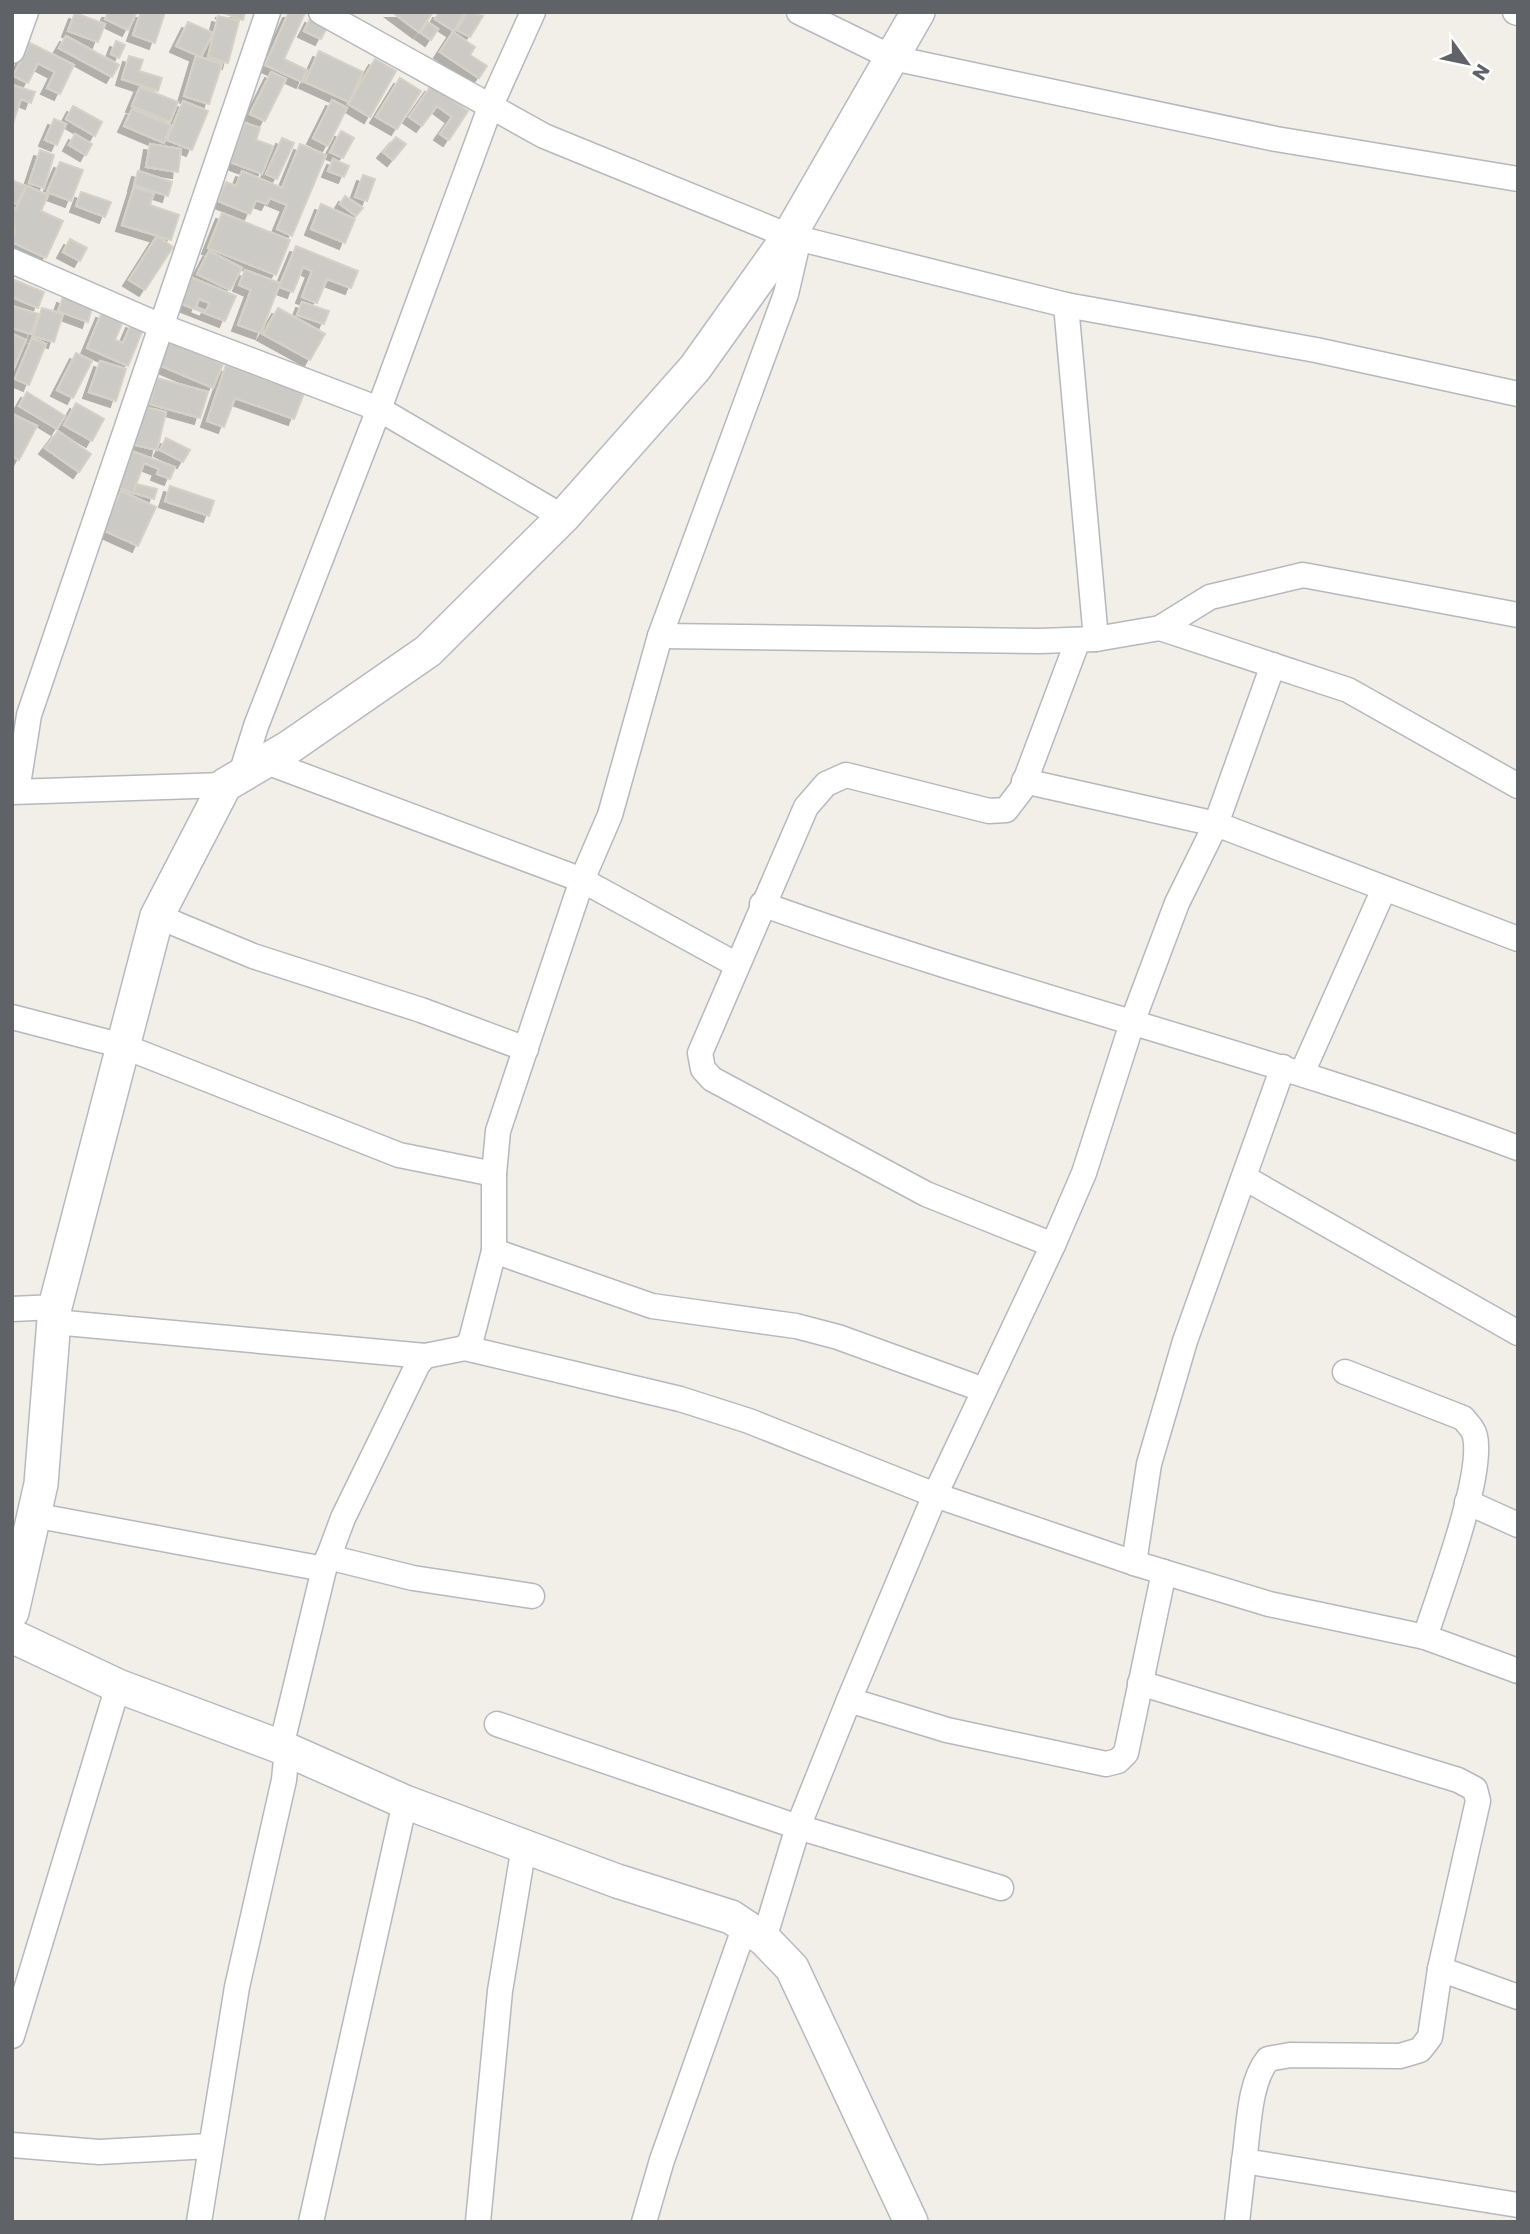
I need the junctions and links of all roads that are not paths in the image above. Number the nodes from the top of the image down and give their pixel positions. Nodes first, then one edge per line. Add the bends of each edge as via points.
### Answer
1 (26, 12) edge
2 (268, 12) edge
3 (321, 12) edge
4 (533, 12) edge
5 (799, 12) edge
6 (918, 12) edge
7 (12, 51) edge
8 (892, 58) junction
9 (491, 105) junction
10 (1518, 179) edge
11 (794, 237) junction
12 (12, 261) edge
13 (1066, 305) junction
14 (161, 326) junction
15 (1518, 394) edge
16 (380, 409) junction
17 (563, 517) junction
18 (1518, 615) edge
19 (1160, 628) junction
20 (660, 636) junction
21 (1087, 639) junction
22 (1273, 666) junction
23 (244, 773) junction
24 (1024, 781) junction
25 (1518, 786) edge
26 (14, 791) edge
27 (1216, 824) junction
28 (582, 880) junction
29 (1384, 889) junction
30 (762, 904) junction
31 (157, 916) junction
32 (1518, 939) edge
33 (737, 965) junction
34 (12, 1017) edge
35 (1133, 1020) junction
36 (123, 1046) junction
37 (526, 1049) junction
38 (1292, 1070) junction
39 (1518, 1148) edge
40 (494, 1174) junction
41 (1245, 1178) junction
42 (1053, 1245) junction
43 (494, 1251) junction
44 (12, 1309) edge
45 (54, 1315) junction
46 (1518, 1333) edge
47 (465, 1348) junction
48 (425, 1356) junction
49 (1345, 1372) dead end
50 (985, 1390) junction
51 (935, 1495) junction
52 (1468, 1502) junction
53 (33, 1515) junction
54 (1518, 1525) edge
55 (326, 1563) junction
56 (1134, 1563) junction
57 (1164, 1572) junction
58 (532, 1595) dead end
59 (12, 1612) edge
60 (12, 1636) edge
61 (1425, 1637) junction
62 (1518, 1671) edge
63 (1140, 1683) junction
64 (118, 1686) junction
65 (849, 1700) junction
66 (497, 1724) dead end
67 (281, 1747) junction
68 (405, 1802) junction
69 (798, 1827) junction
70 (524, 1846) junction
71 (1001, 1888) dead end
72 (755, 1933) junction
73 (1440, 1969) junction
74 (1518, 1997) edge
75 (12, 2036) edge
76 (12, 2145) edge
77 (210, 2146) junction
78 (1244, 2161) junction
79 (1518, 2205) edge
80 (199, 2222) edge
81 (311, 2222) edge
82 (478, 2222) edge
83 (644, 2222) edge
84 (911, 2222) edge
85 (1237, 2222) edge

1 - 7 street
2 - 14 street
3 - 9 street
4 - 9 street
5 - 8 street
6 - 8 street
8 - 10 street via 1276,139
8 - 11 street
9 - 11 street via 544,136
9 - 16 street
11 - 13 street
11 - 17 street via 695,368
11 - 20 street via 786,294
12 - 14 street
13 - 15 street via 1316,350
13 - 21 street
14 - 16 street
14 - 26 street via 29,715
16 - 17 street
16 - 23 street via 256,726
17 - 23 street via 428,651
18 - 19 street via 1303,575 1210,597
19 - 21 street
19 - 22 street
20 - 21 street
20 - 28 street via 610,815
21 - 24 street
22 - 25 street via 1348,691
22 - 27 street
23 - 26 street
23 - 28 street
23 - 31 street
24 - 27 street
24 - 30 street via 1006,810 989,811 846,775 826,784 806,807
27 - 29 street
27 - 35 street via 1177,903
28 - 33 street
28 - 37 street
29 - 32 street
29 - 38 street
30 - 33 street
30 - 35 street via 882,947
31 - 36 street
31 - 37 street via 253,956
33 - 42 street via 700,1053 703,1069 712,1079 926,1194
34 - 36 street
35 - 38 street
35 - 42 street via 1084,1172
36 - 40 street via 398,1155
36 - 45 street
37 - 40 street via 498,1131
38 - 39 street
38 - 41 street
40 - 43 street
41 - 46 street
41 - 56 street via 1185,1341 1149,1464
42 - 50 street
43 - 47 street
43 - 50 street via 652,1306 827,1334
44 - 45 street
45 - 48 street
45 - 53 street via 41,1484
47 - 48 street
47 - 51 street via 680,1399
48 - 55 street via 378,1443
49 - 52 street via 1464,1418 1475,1433 1476,1449
50 - 51 street
51 - 56 street
51 - 65 street
52 - 54 street
52 - 61 street
53 - 55 street
53 - 59 street
55 - 58 street
55 - 67 street
56 - 57 street
57 - 61 street via 1269,1604
57 - 63 street
60 - 64 street
61 - 62 street
63 - 65 street via 1126,1753 1106,1764 947,1730
63 - 73 street via 1447,1776 1475,1789 1478,1801
64 - 67 street
64 - 75 street
65 - 69 street
66 - 69 street
67 - 68 street
67 - 77 street via 286,1759 284,1780 237,1987
68 - 70 street
68 - 81 street
69 - 71 street
69 - 72 street
70 - 72 street via 731,1917
70 - 82 street via 500,1991
72 - 83 street via 669,2138
72 - 84 street via 792,1968
73 - 74 street
73 - 78 street via 1430,2037 1420,2050 1400,2056 1268,2059 1255,2088
76 - 77 street via 99,2152
77 - 80 street
78 - 79 street
78 - 85 street

